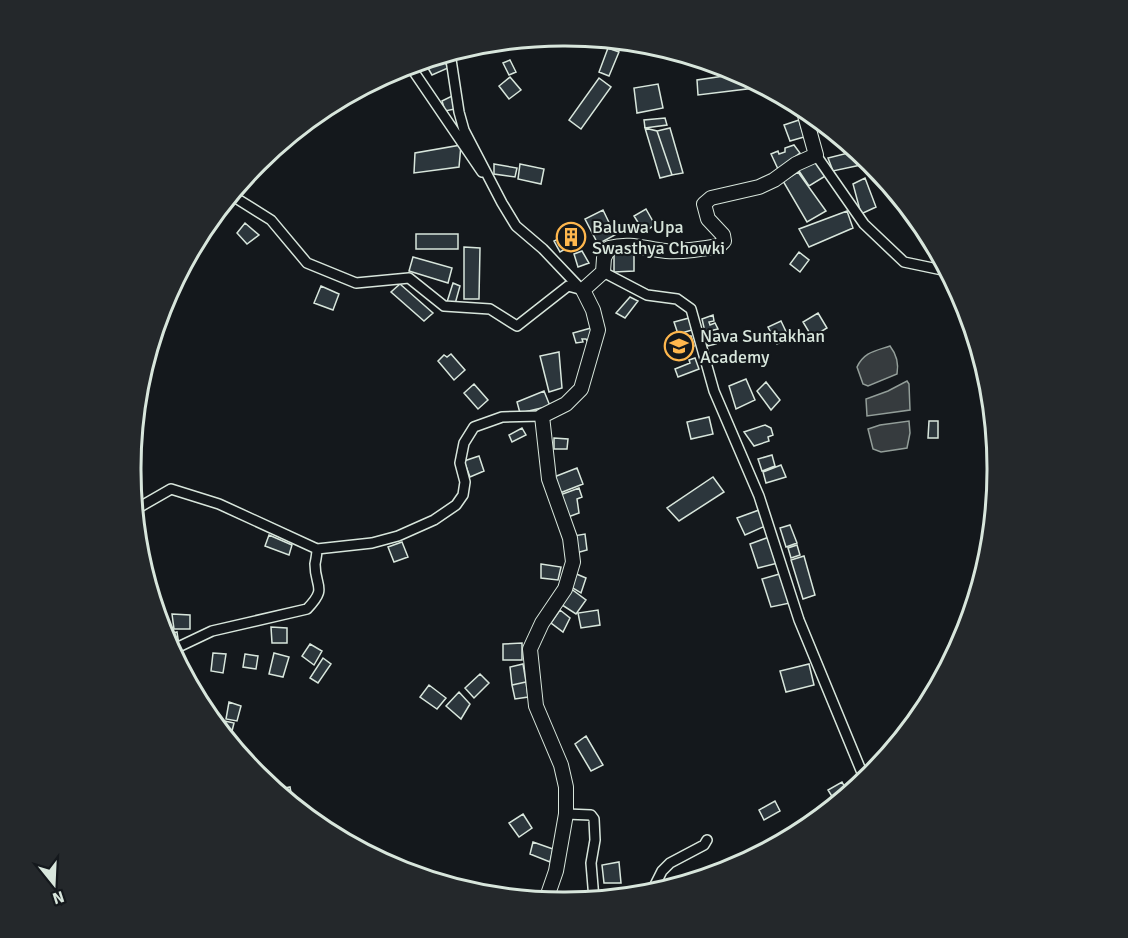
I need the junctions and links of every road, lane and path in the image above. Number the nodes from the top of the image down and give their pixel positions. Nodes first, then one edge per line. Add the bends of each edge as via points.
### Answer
1 (451, 62) edge
2 (415, 74) edge
3 (807, 124) edge
4 (816, 155) junction
5 (492, 182) junction
6 (239, 200) edge
7 (936, 269) edge
8 (603, 272) junction
9 (583, 291) junction
10 (542, 416) junction
11 (143, 505) edge
12 (317, 549) junction
13 (181, 646) edge
14 (861, 770) edge
15 (566, 814) junction
16 (707, 840) dead end
17 (657, 880) edge
18 (549, 891) edge
19 (593, 891) edge

1 - 5 street via 464,130
2 - 5 street via 477,167
3 - 4 street
4 - 7 street via 864,224 904,262
4 - 8 street via 759,187 711,198 704,204 708,219 723,235 719,246 687,251 622,244 609,248
5 - 9 street via 516,226
6 - 9 street via 271,220 308,263 356,283 409,279 444,306 490,309 517,326 568,286
8 - 9 street
8 - 14 street via 647,295 677,298 691,309 714,391 759,496 799,620
9 - 10 street via 598,330 581,389 566,404
10 - 12 street via 502,417 474,427 464,443 460,463 465,482 463,495 456,505 434,520 372,543
10 - 15 street via 549,478 570,538 573,562 565,589 530,649 536,706 567,787
11 - 12 street via 171,489 219,504
12 - 13 street via 315,566 320,586 317,599 307,609 212,631
15 - 18 street
15 - 19 street via 591,815 596,824 591,863
16 - 17 street via 697,850 670,863

